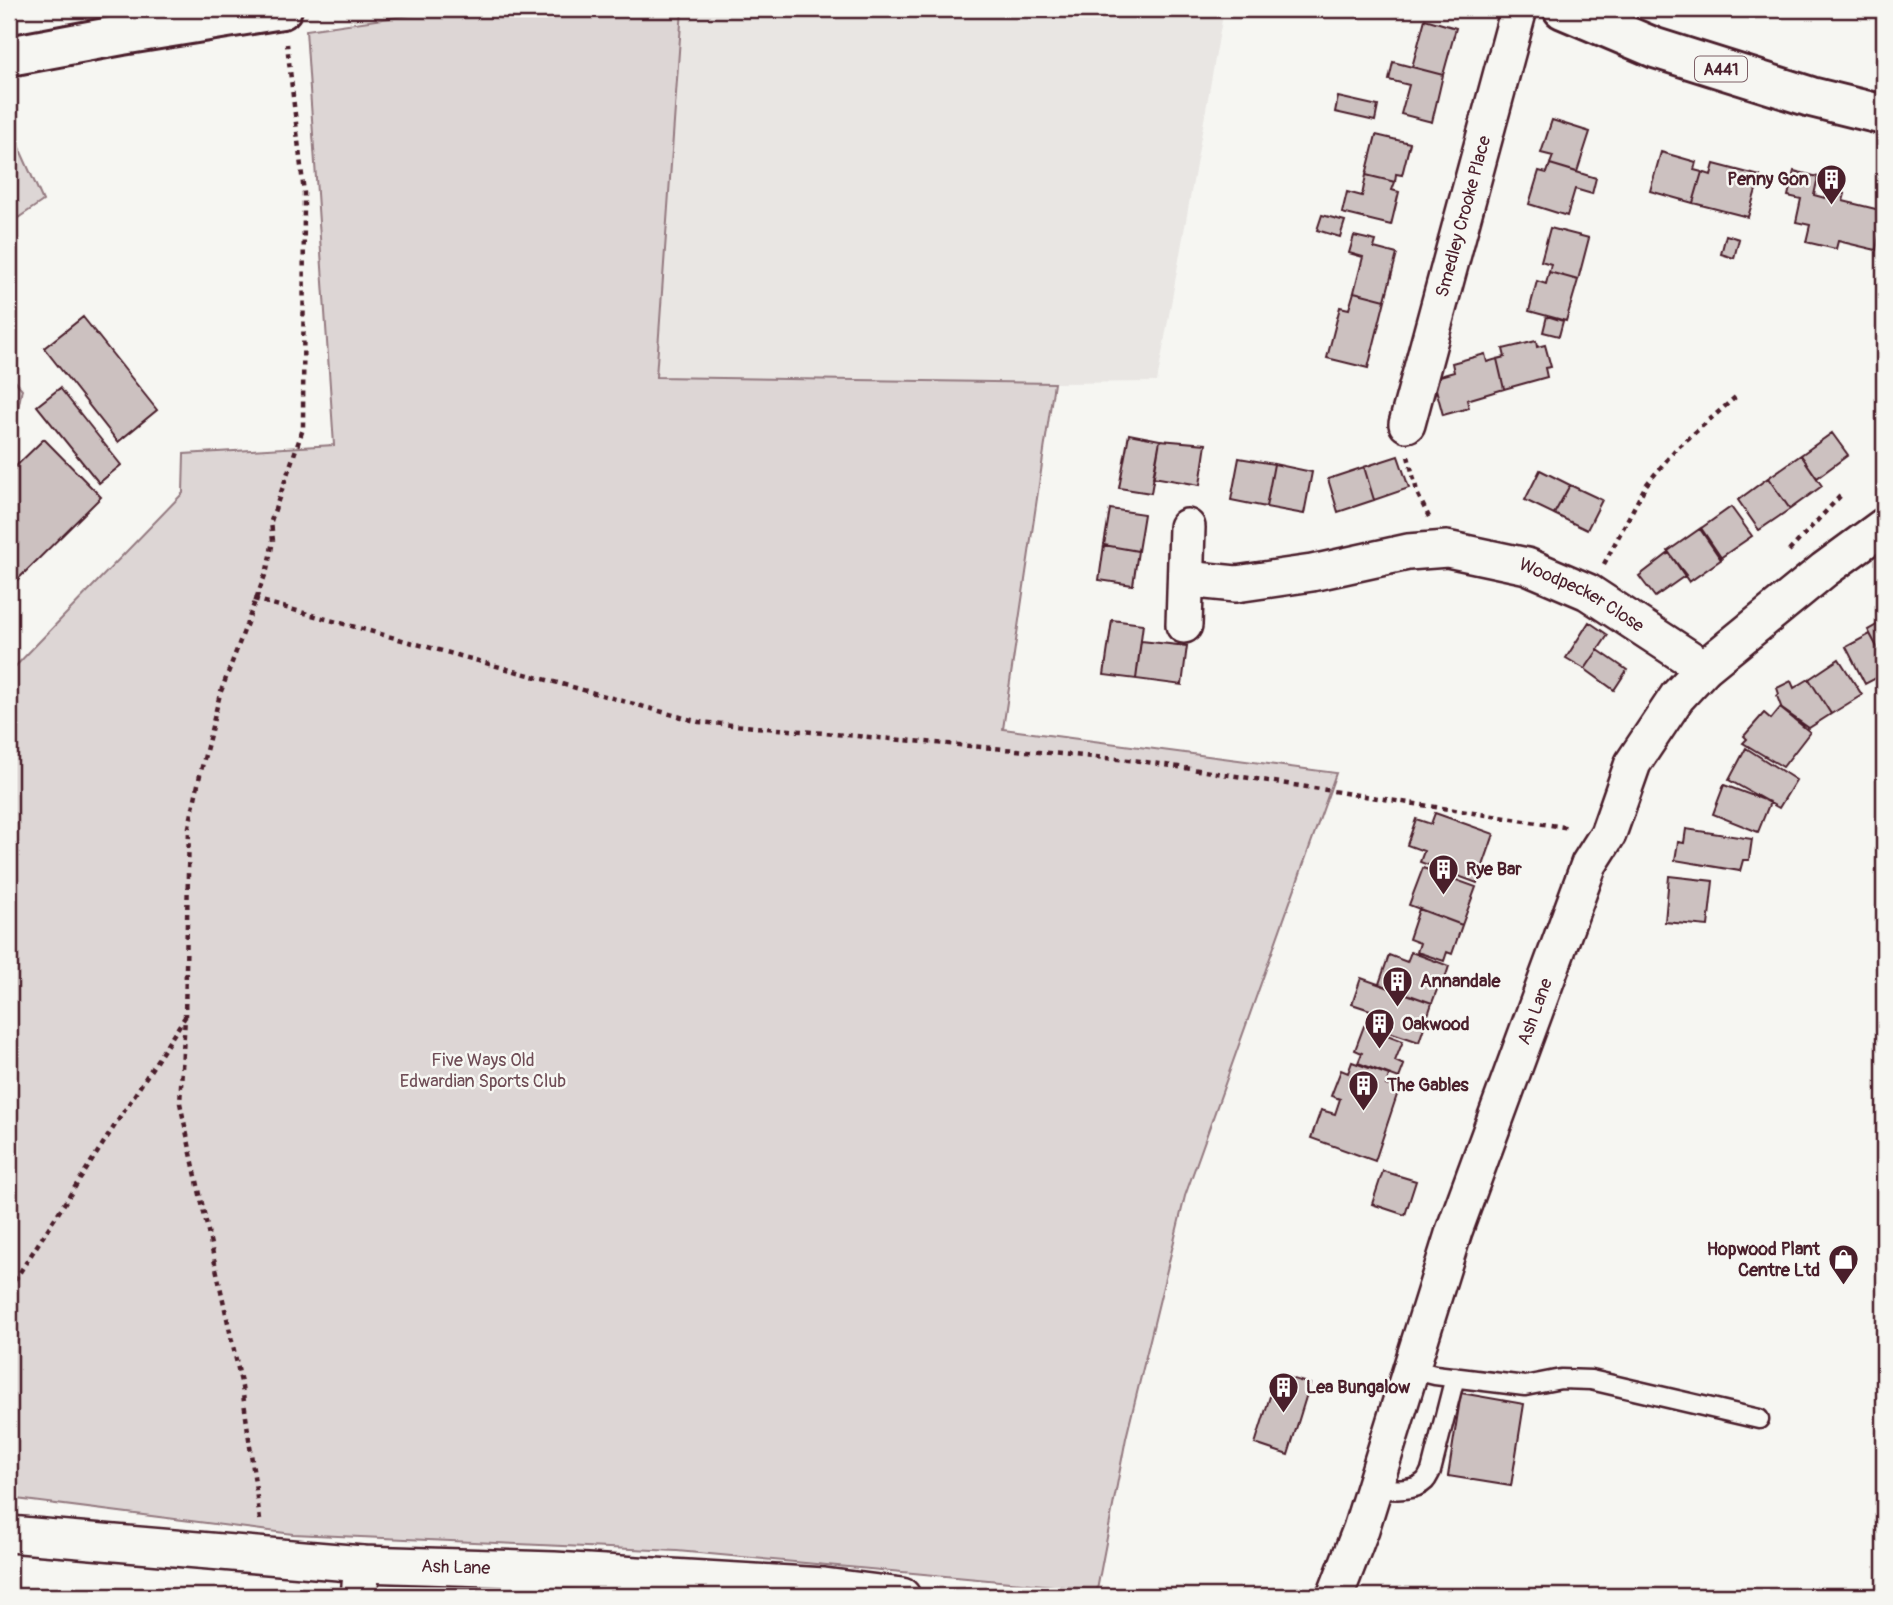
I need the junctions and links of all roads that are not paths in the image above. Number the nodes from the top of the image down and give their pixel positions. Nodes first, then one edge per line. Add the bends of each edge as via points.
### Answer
1 (1519, 9) edge
2 (1563, 9) edge
3 (284, 22) edge
4 (9, 56) edge
5 (1884, 115) edge
6 (1407, 424) road end
7 (1884, 526) edge
8 (1187, 527) dead end
9 (1186, 579) junction
10 (1184, 625) dead end
11 (1704, 668) junction
12 (1410, 1369) junction
13 (1454, 1377) junction
14 (1759, 1419) dead end
15 (1374, 1488) junction
16 (9, 1534) edge
17 (360, 1580) edge
18 (902, 1596) edge
19 (1335, 1596) edge

1 - 6 street, Smedley Crooke Place
2 - 5 highway, A441 via 1655,48
3 - 4 highway via 122,35
7 - 11 street, Ash Lane
8 - 9 street
9 - 10 street
9 - 11 street, Woodpecker Close via 1236,583 1447,549 1527,566 1588,592
11 - 12 street, Ash Lane via 1677,697 1633,763 1608,834 1589,864 1458,1218
12 - 13 lane
12 - 15 street, Ash Lane
13 - 14 lane via 1525,1386 1562,1379 1591,1380
13 - 15 lane via 1432,1471 1425,1481 1402,1489
15 - 19 street, Ash Lane
16 - 17 street, Ash Lane via 261,1556
17 - 18 street, Ash Lane via 581,1572 824,1586

